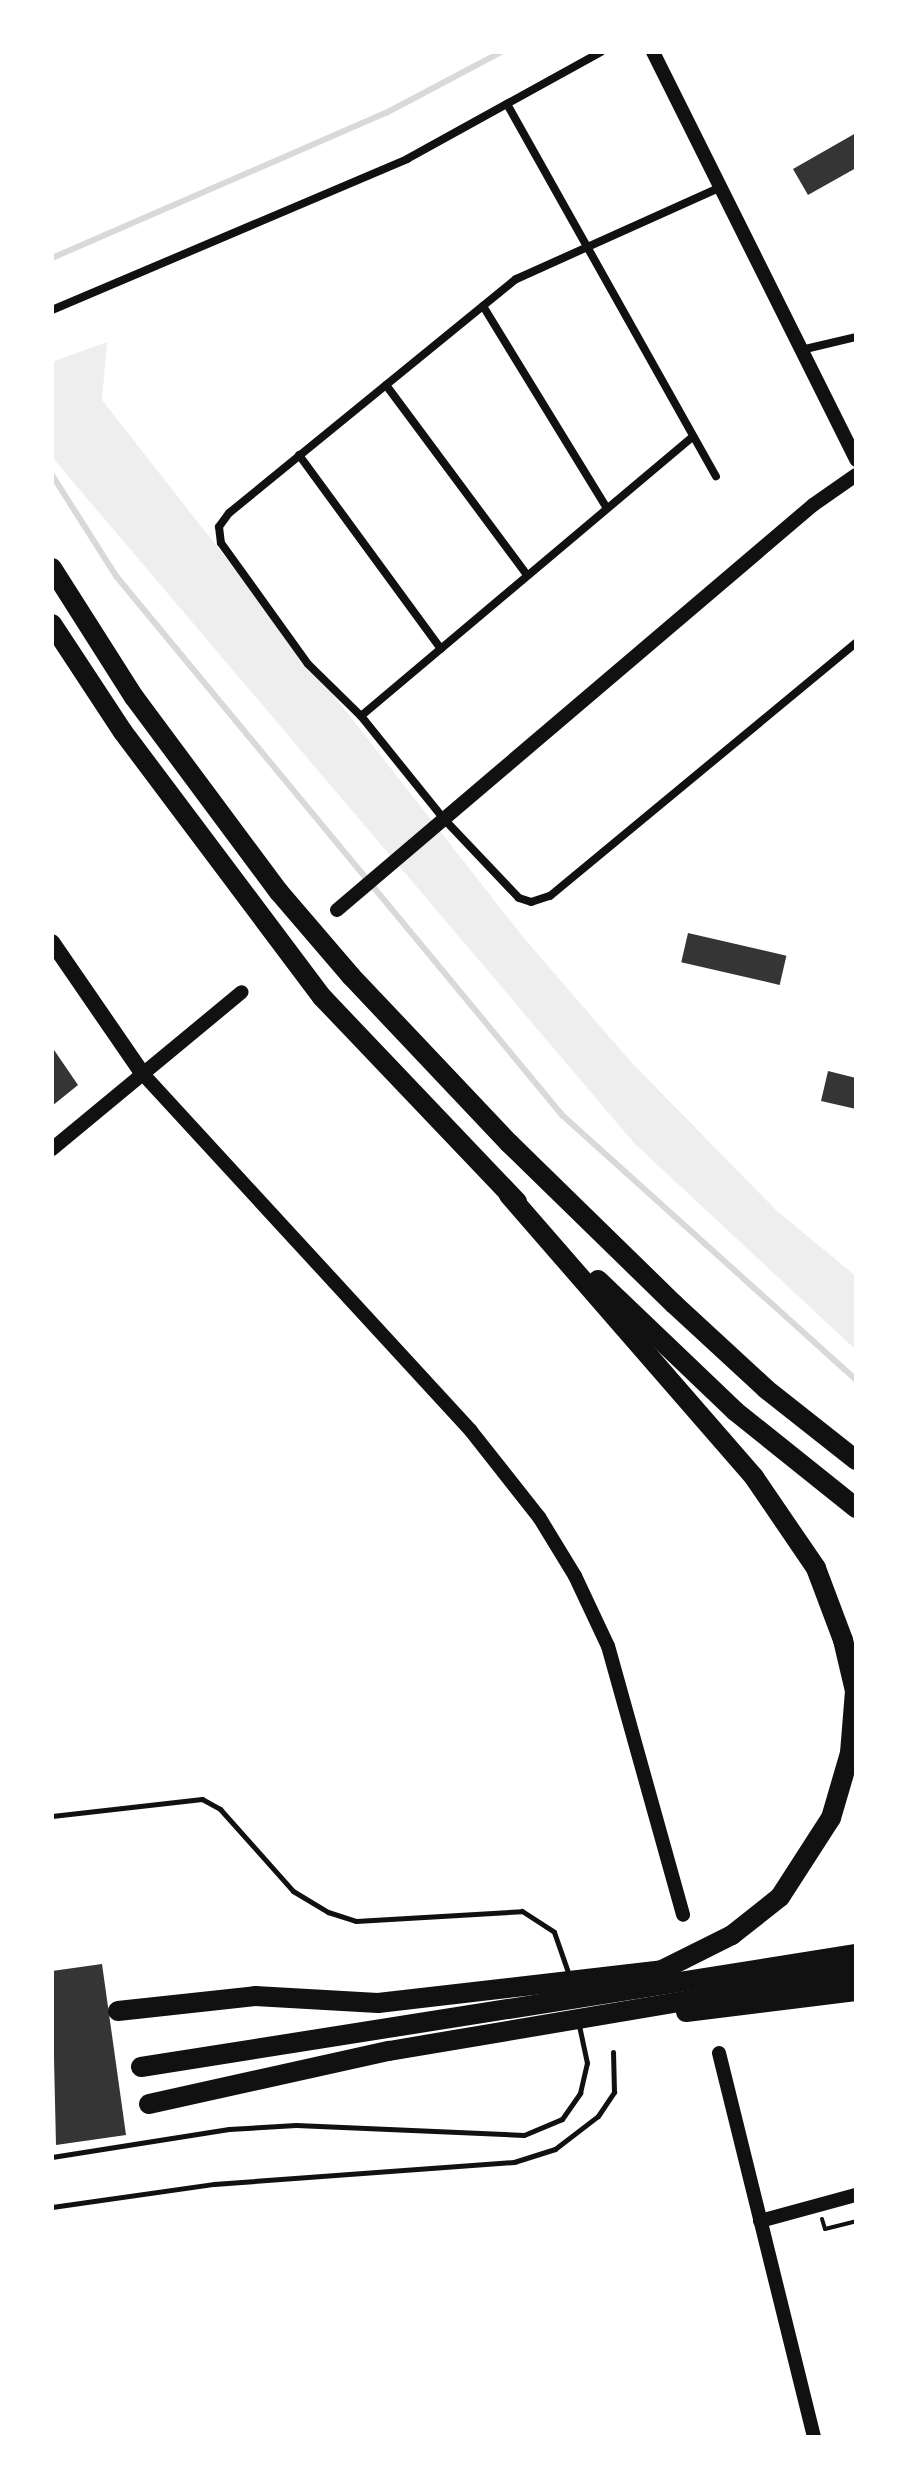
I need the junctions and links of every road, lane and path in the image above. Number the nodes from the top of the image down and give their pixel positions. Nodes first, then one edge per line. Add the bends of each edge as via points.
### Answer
1 (601, 52) edge
2 (653, 52) edge
3 (507, 104) junction
4 (721, 187) junction
5 (584, 245) junction
6 (483, 306) junction
7 (52, 310) edge
8 (856, 337) edge
9 (801, 350) junction
10 (386, 385) junction
11 (693, 436) junction
12 (299, 455) junction
13 (856, 460) edge
14 (856, 475) edge
15 (716, 476) dead end
16 (607, 508) junction
17 (52, 568) edge
18 (527, 575) junction
19 (52, 624) edge
20 (856, 643) edge
21 (441, 649) junction
22 (361, 716) junction
23 (443, 818) junction
24 (337, 910) dead end
25 (52, 942) edge
26 (242, 992) dead end
27 (142, 1073) junction
28 (52, 1149) edge
29 (509, 1195) junction
30 (856, 1460) edge
31 (856, 1508) edge
32 (52, 1816) edge
33 (683, 1915) dead end
34 (856, 1954) edge
35 (856, 1972) edge
36 (856, 1991) edge
37 (664, 1993) junction
38 (513, 1998) junction
39 (574, 2002) dead end
40 (118, 2011) dead end
41 (577, 2016) dead end
42 (613, 2052) dead end
43 (719, 2053) dead end
44 (141, 2067) dead end
45 (149, 2104) dead end
46 (52, 2157) edge
47 (856, 2195) edge
48 (819, 2205) junction
49 (52, 2207) edge
50 (760, 2221) junction
51 (856, 2221) edge
52 (814, 2437) edge

1 - 3 street
2 - 4 street
3 - 5 street
3 - 7 street via 407,159
4 - 5 street
4 - 9 street
5 - 6 street via 516,279
5 - 11 street
6 - 10 street
6 - 16 street
8 - 9 street
9 - 13 street
10 - 12 street
10 - 18 street
11 - 15 street
11 - 16 street
12 - 21 street
12 - 22 street via 229,513 219,527 221,543 308,664
14 - 23 street via 813,505
16 - 18 street
17 - 30 highway via 134,697 279,892 351,976 509,1143 674,1304 766,1389
18 - 21 street
19 - 29 highway via 123,732 322,997
20 - 23 street via 541,902 519,898
21 - 22 street
22 - 23 street
23 - 24 street
25 - 27 main road
26 - 27 street
27 - 28 street
27 - 33 street via 471,1431 539,1517 608,1646
29 - 31 highway via 735,1411
29 - 37 highway via 789,1523 832,1605 855,1691 843,1786 803,1868 757,1917 706,1950
32 - 39 lane via 202,1799 220,1809 293,1891 328,1912 370,1921 522,1911 554,1932
34 - 37 highway
35 - 37 highway
36 - 37 highway
37 - 38 highway
37 - 45 highway via 519,2031 389,2051
38 - 40 highway via 378,2003 255,1996
38 - 44 highway
41 - 46 lane via 587,2063 580,2093 562,2119 524,2135 296,2125 229,2129
42 - 49 lane via 614,2092 598,2116 555,2149 514,2162 214,2184
43 - 50 street
47 - 48 street
48 - 50 street
48 - 51 path via 825,2229
50 - 52 street

